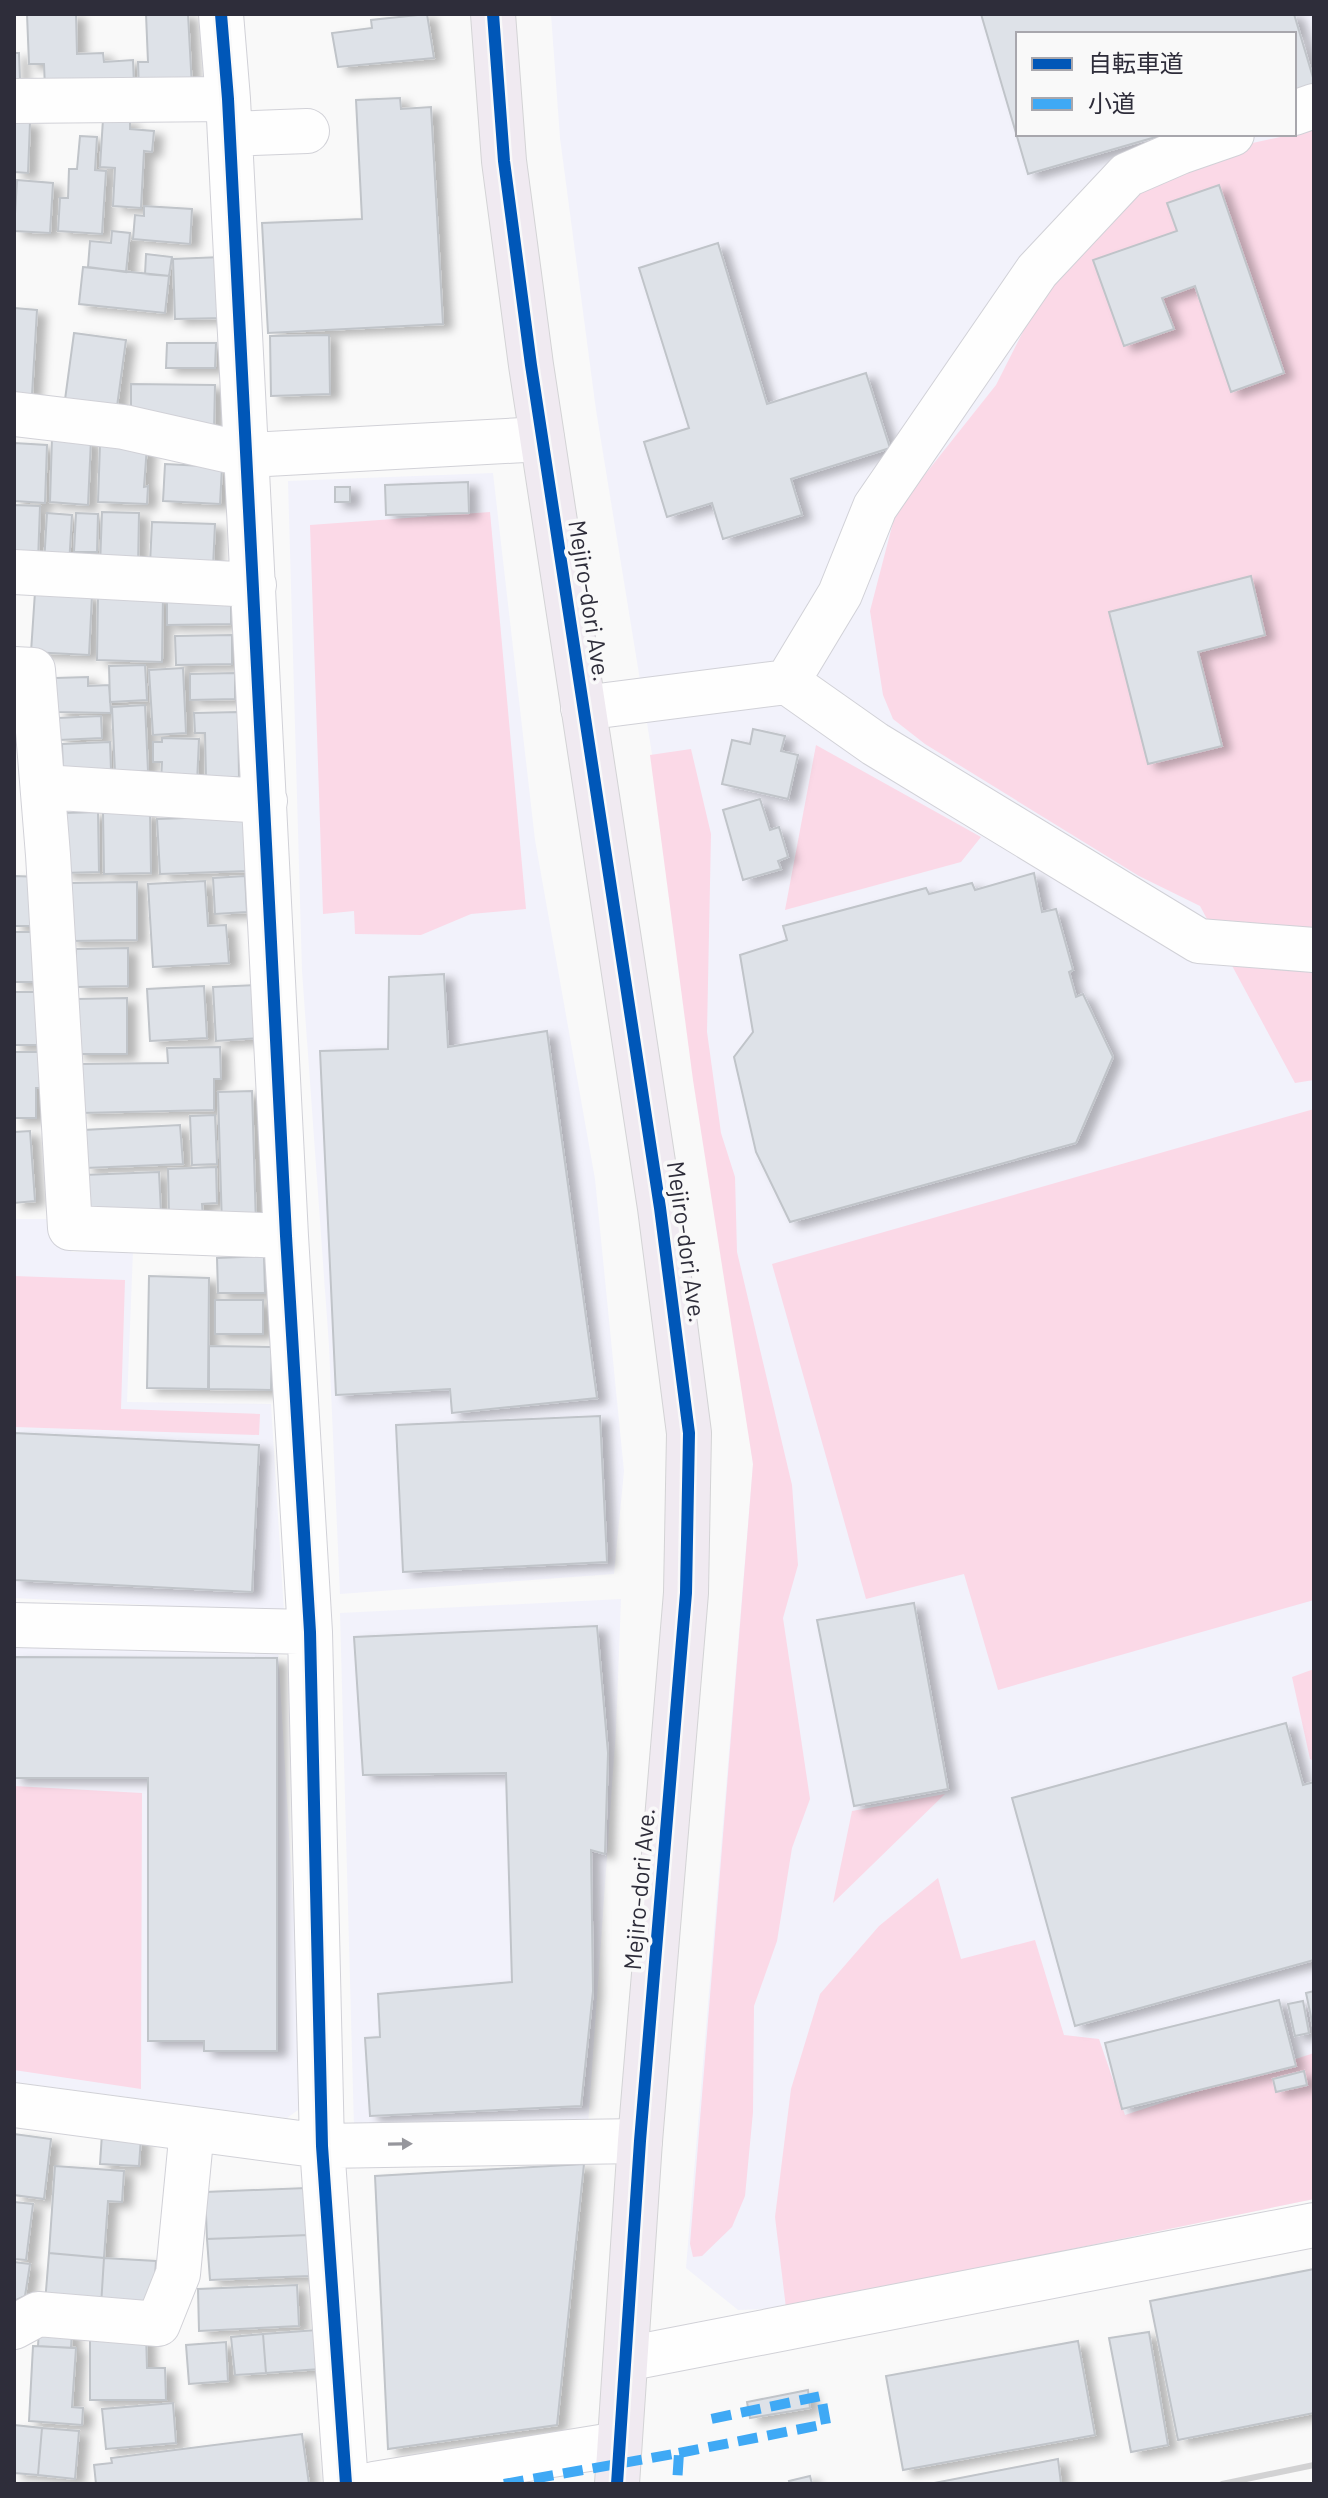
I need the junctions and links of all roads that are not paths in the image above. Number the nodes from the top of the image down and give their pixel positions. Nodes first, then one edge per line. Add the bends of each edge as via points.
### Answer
1 (221, 14) edge
2 (493, 14) edge
3 (14, 101) edge
4 (229, 116) junction
5 (307, 131) dead end
6 (1226, 136) edge
7 (14, 414) edge
8 (542, 439) junction
9 (248, 455) junction
10 (14, 572) edge
11 (254, 585) junction
12 (14, 669) edge
13 (787, 682) junction
14 (583, 708) junction
15 (43, 787) junction
16 (265, 801) junction
17 (31, 855) edge
18 (1314, 950) edge
19 (286, 1236) junction
20 (14, 1625) edge
21 (310, 1632) junction
22 (14, 2105) edge
23 (192, 2129) junction
24 (640, 2141) junction
25 (322, 2146) junction
26 (1314, 2225) edge
27 (14, 2327) edge
28 (626, 2359) junction
29 (618, 2464) edge
30 (346, 2484) edge
31 (374, 2484) edge

1 - 4 street
2 - 8 main road, Mejiro-dori Ave. via 504,161
3 - 4 street
4 - 5 street
4 - 9 street
6 - 13 street via 1127,175 1037,271 875,507 840,594
7 - 9 street via 124,427
8 - 9 street
8 - 14 main road, Mejiro-dori Ave.
9 - 11 street
10 - 11 street
11 - 16 street
12 - 15 street via 33,670
13 - 14 street
13 - 18 street via 875,744 1199,941
14 - 24 main road, Mejiro-dori Ave. via 689,1433 686,1593
15 - 16 street
15 - 17 street
16 - 19 street
17 - 19 street via 70,1228
19 - 21 street
20 - 21 street
21 - 25 street
22 - 23 street
23 - 25 street
23 - 27 street via 178,2274 158,2324 38,2314
25 -> 24 street
24 - 28 main road, Mejiro-dori Ave.
25 - 30 street
26 - 28 street
28 - 29 main road, Mejiro-dori Ave.
29 - 31 street

